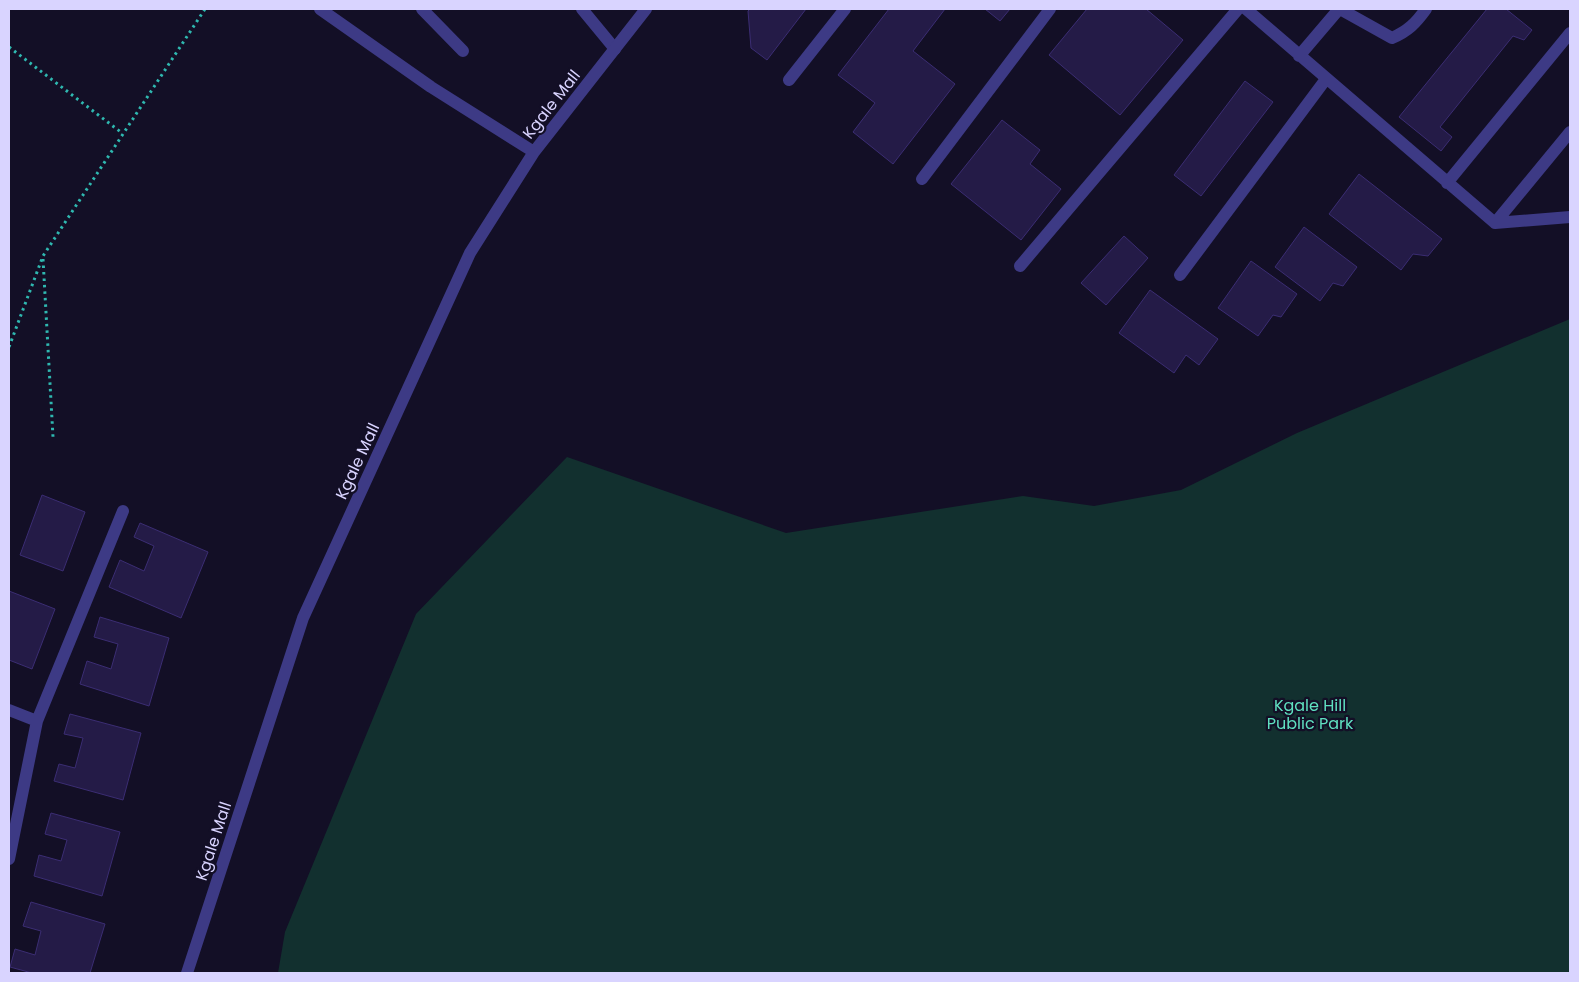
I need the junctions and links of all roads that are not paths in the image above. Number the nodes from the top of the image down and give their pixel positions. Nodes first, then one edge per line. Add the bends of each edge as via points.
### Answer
1 (320, 9) edge
2 (422, 9) edge
3 (582, 9) edge
4 (646, 9) edge
5 (845, 9) edge
6 (1050, 9) edge
7 (1238, 9) edge
8 (1246, 9) edge
9 (1339, 9) edge
10 (1426, 9) edge
11 (1570, 33) edge
12 (615, 49) junction
13 (463, 51) dead end
14 (1299, 56) junction
15 (1326, 79) junction
16 (789, 80) dead end
17 (1570, 132) edge
18 (534, 152) junction
19 (922, 179) dead end
20 (1447, 183) junction
21 (1570, 217) edge
22 (1494, 223) junction
23 (1020, 266) dead end
24 (1180, 275) dead end
25 (123, 511) dead end
26 (9, 710) edge
27 (37, 721) junction
28 (9, 859) edge
29 (187, 973) edge

1 - 18 street via 431,87
2 - 13 street
3 - 12 street
4 - 12 street, Kgale Mall
5 - 16 street
6 - 19 street
7 - 23 street
8 - 14 street
9 - 10 street via 1392,38 1416,24
9 - 14 street
11 - 20 street
12 - 18 street, Kgale Mall
14 - 15 street
15 - 20 street
15 - 24 street
17 - 22 street
18 - 29 street, Kgale Mall via 470,253 303,618
20 - 22 street
21 - 22 street
25 - 27 street
26 - 27 street
27 - 28 street

